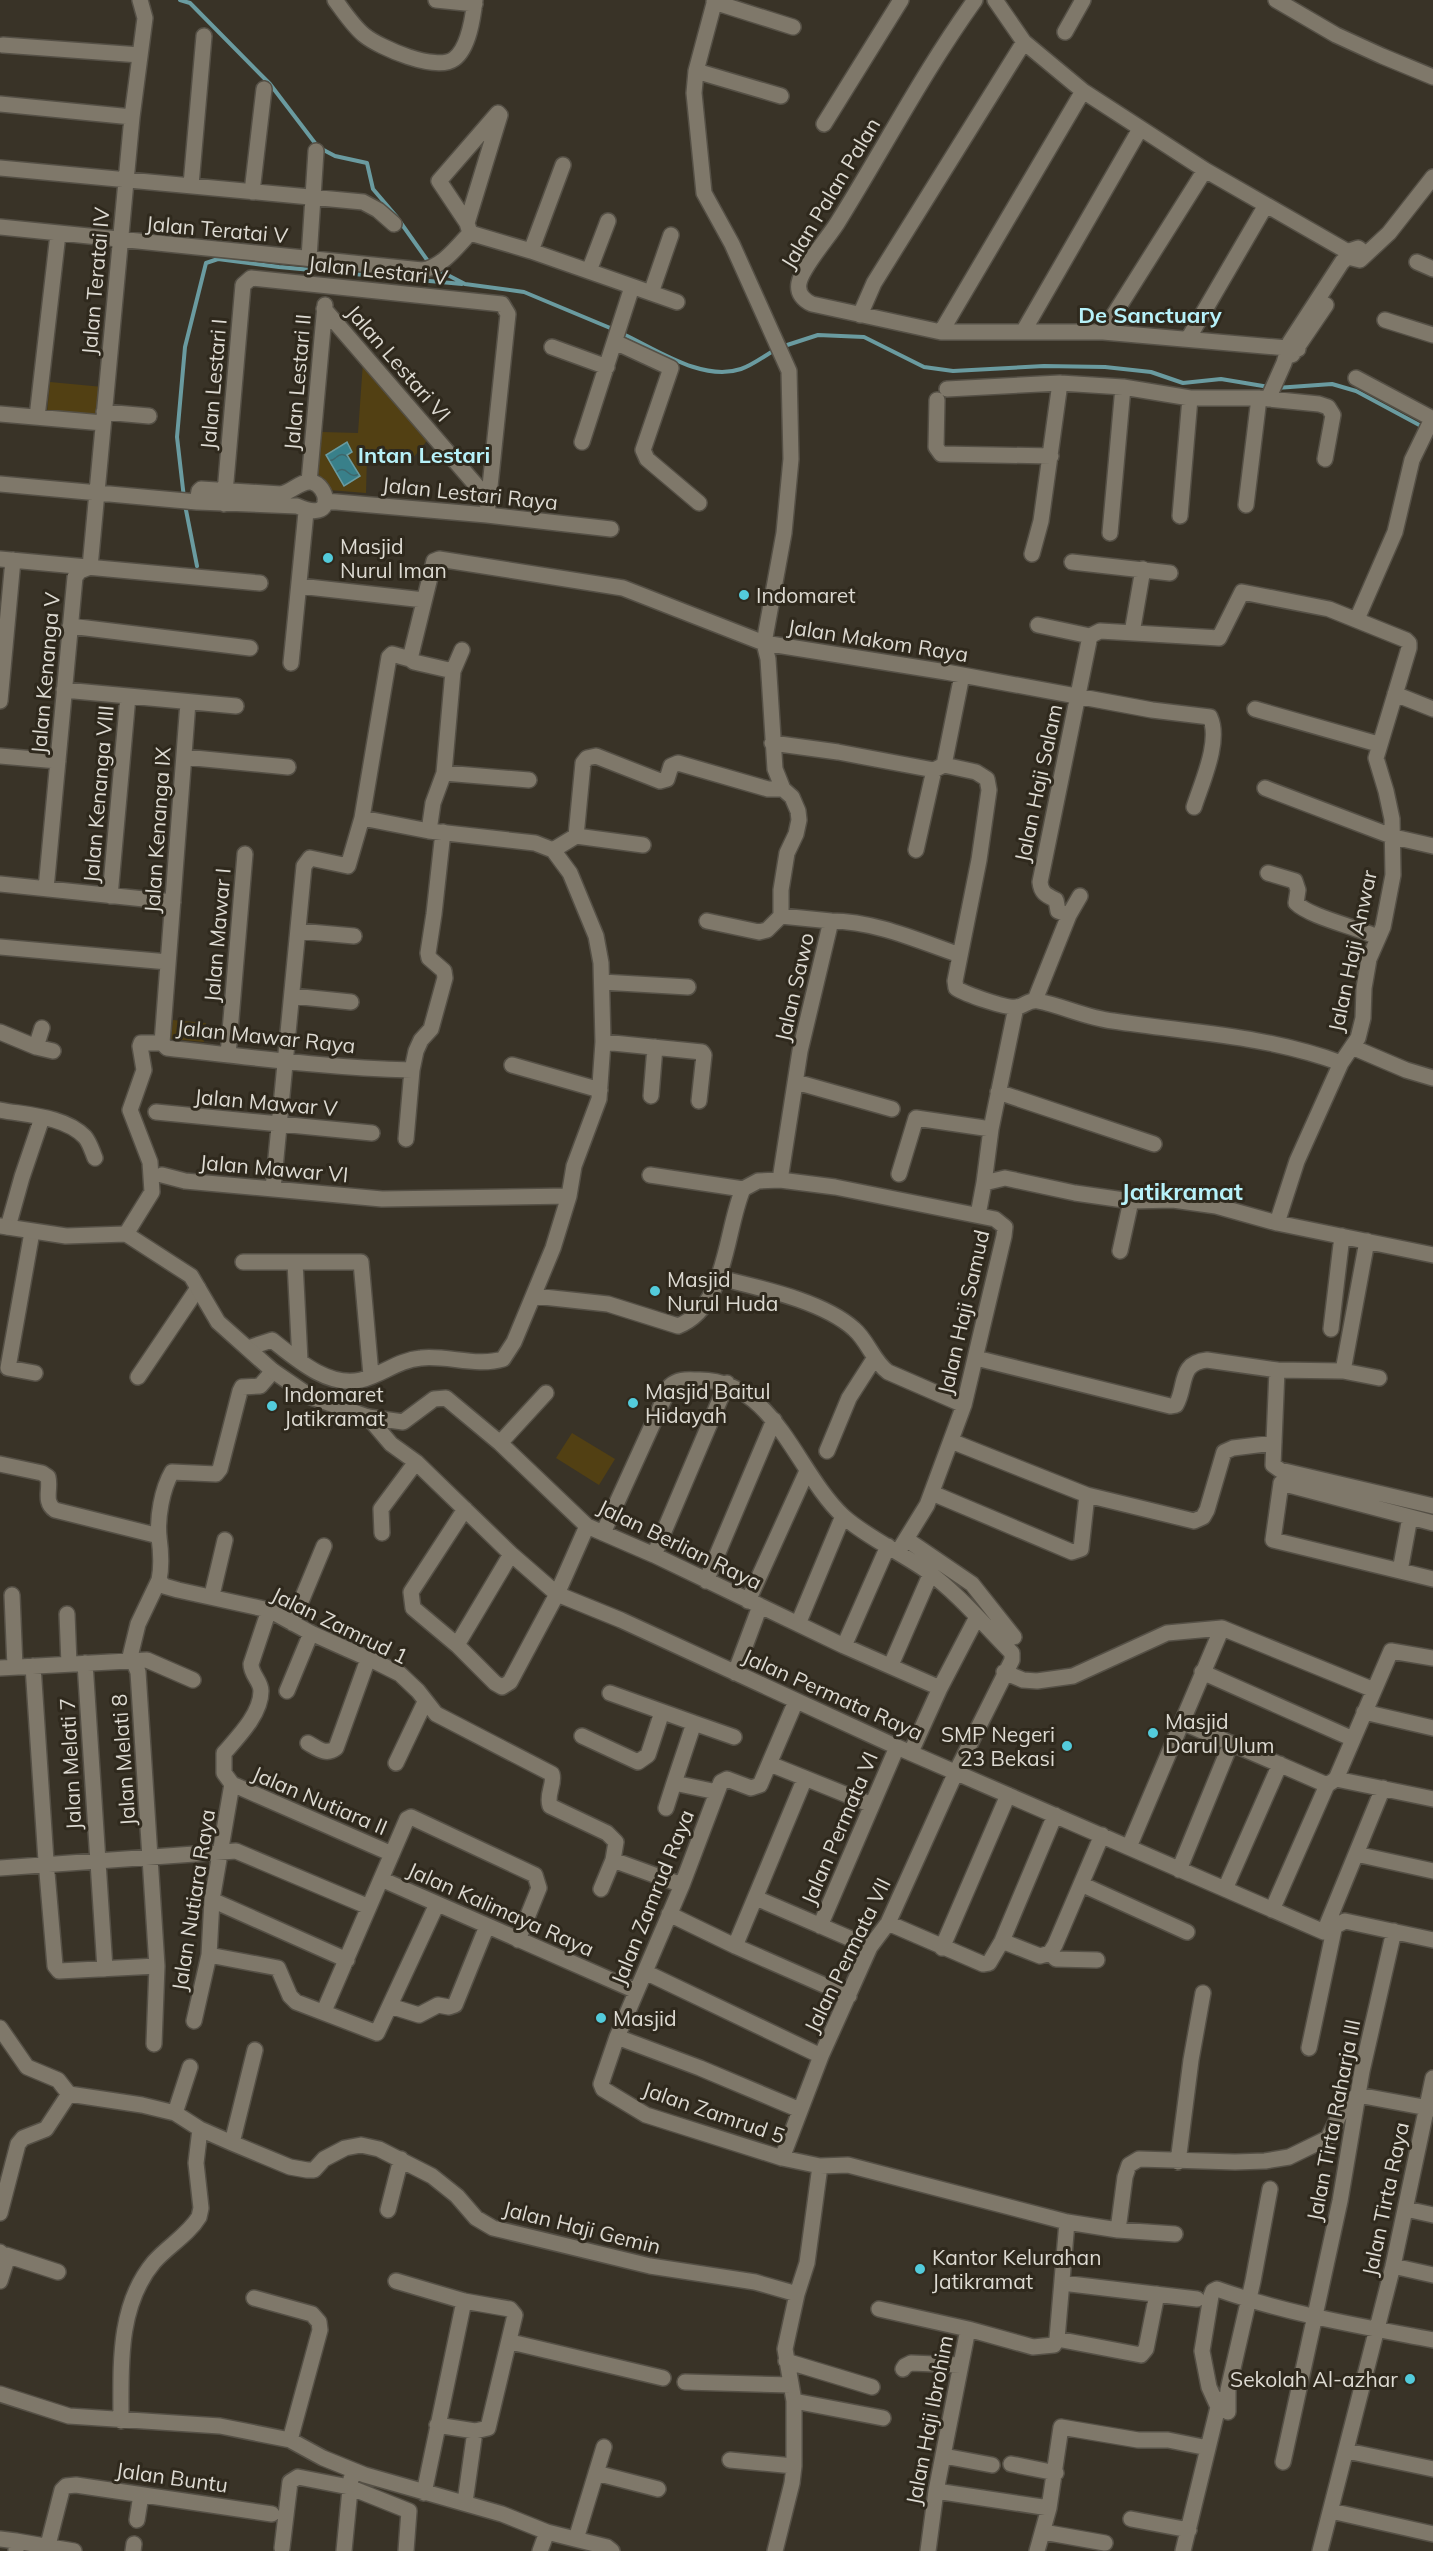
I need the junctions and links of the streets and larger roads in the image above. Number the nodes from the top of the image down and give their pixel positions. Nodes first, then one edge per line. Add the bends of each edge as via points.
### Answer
1 (140, 0) edge
2 (335, 0) edge
3 (436, 0) edge
4 (901, 0) edge
5 (975, 0) edge
6 (995, 0) edge
7 (1083, 0) edge
8 (1276, 0) edge
9 (715, 1) edge
10 (475, 2) edge
11 (792, 27) dead end
12 (1065, 32) dead end
13 (204, 36) dead end
14 (1024, 42) junction
15 (3, 45) dead end
16 (140, 55) junction
17 (696, 71) junction
18 (1433, 76) edge
19 (264, 89) dead end
20 (1083, 91) junction
21 (781, 96) dead end
22 (0, 104) edge
23 (132, 117) junction
24 (824, 124) dead end
25 (1140, 129) junction
26 (316, 151) dead end
27 (563, 165) dead end
28 (0, 168) edge
29 (1205, 170) junction
30 (1433, 177) edge
31 (126, 180) junction
32 (191, 185) junction
33 (252, 192) junction
34 (312, 197) junction
35 (1266, 205) junction
36 (608, 221) dead end
37 (394, 225) dead end
38 (0, 228) edge
39 (468, 228) junction
40 (57, 234) junction
41 (671, 235) dead end
42 (120, 241) junction
43 (531, 251) junction
44 (1354, 253) junction
45 (309, 258) junction
46 (1417, 262) dead end
47 (1433, 269) edge
48 (589, 271) junction
49 (245, 281) joint
50 (327, 286) junction
51 (632, 287) junction
52 (651, 293) junction
53 (677, 302) dead end
54 (324, 309) junction
55 (860, 315) junction
56 (1385, 320) dead end
57 (940, 332) junction
58 (1023, 332) junction
59 (1103, 332) junction
60 (617, 334) junction
61 (1433, 335) edge
62 (1188, 339) junction
63 (552, 347) dead end
64 (1293, 348) junction
65 (607, 367) junction
66 (1356, 378) dead end
67 (1060, 383) junction
68 (1272, 385) junction
69 (1123, 387) junction
70 (1190, 398) junction
71 (0, 414) edge
72 (149, 416) dead end
73 (37, 417) junction
74 (103, 418) junction
75 (1430, 424) edge
76 (582, 442) dead end
77 (1051, 456) junction
78 (1325, 459) dead end
79 (309, 482) junction
80 (0, 484) edge
81 (96, 494) junction
82 (225, 497) junction
83 (325, 501) junction
84 (699, 503) dead end
85 (1246, 505) dead end
86 (280, 506) junction
87 (487, 507) junction
88 (306, 512) junction
89 (1180, 516) dead end
90 (304, 529) junction
91 (610, 529) dead end
92 (1110, 533) dead end
93 (1032, 554) dead end
94 (7, 559) edge
95 (1072, 562) dead end
96 (90, 567) junction
97 (1143, 569) junction
98 (1170, 573) dead end
99 (260, 583) dead end
100 (299, 586) junction
101 (424, 600) junction
102 (1357, 619) junction
103 (1038, 625) dead end
104 (70, 626) junction
105 (1132, 633) junction
106 (1090, 636) junction
107 (764, 643) junction
108 (250, 648) dead end
109 (462, 650) dead end
110 (410, 659) junction
111 (291, 663) dead end
112 (453, 671) junction
113 (962, 675) junction
114 (64, 690) junction
115 (1395, 694) junction
116 (1078, 695) junction
117 (128, 696) junction
118 (0, 702) edge
119 (188, 702) junction
120 (236, 706) dead end
121 (1255, 709) dead end
122 (1433, 709) edge
123 (772, 743) junction
124 (1378, 744) junction
125 (0, 756) edge
126 (184, 757) junction
127 (58, 761) junction
128 (288, 767) dead end
129 (939, 768) junction
130 (444, 773) junction
131 (529, 780) dead end
132 (1265, 788) dead end
133 (783, 789) junction
134 (1194, 807) dead end
135 (362, 818) junction
136 (436, 832) junction
137 (576, 836) junction
138 (1394, 837) junction
139 (644, 845) dead end
140 (1433, 846) edge
141 (553, 849) junction
142 (916, 850) dead end
143 (245, 854) dead end
144 (1268, 873) dead end
145 (0, 884) edge
146 (46, 889) junction
147 (110, 896) junction
148 (1080, 896) dead end
149 (173, 902) junction
150 (1069, 915) junction
151 (781, 916) junction
152 (707, 921) dead end
153 (831, 921) junction
154 (298, 931) junction
155 (354, 936) dead end
156 (1377, 937) junction
157 (0, 947) edge
158 (960, 955) junction
159 (168, 962) junction
160 (602, 982) junction
161 (688, 987) dead end
162 (292, 996) junction
163 (1035, 1000) junction
164 (351, 1002) dead end
165 (1016, 1007) junction
166 (42, 1028) dead end
167 (0, 1032) edge
168 (603, 1042) junction
169 (162, 1043) junction
170 (36, 1047) junction
171 (655, 1047) junction
172 (1352, 1047) junction
173 (53, 1051) dead end
174 (228, 1055) junction
175 (286, 1060) junction
176 (1341, 1063) junction
177 (512, 1065) dead end
178 (412, 1070) junction
179 (1433, 1078) edge
180 (796, 1082) junction
181 (600, 1090) junction
182 (998, 1092) junction
183 (651, 1096) dead end
184 (699, 1101) dead end
185 (892, 1108) dead end
186 (0, 1110) edge
187 (156, 1112) dead end
188 (42, 1118) junction
189 (280, 1124) junction
190 (990, 1129) junction
191 (372, 1133) dead end
192 (406, 1139) dead end
193 (1154, 1144) dead end
194 (95, 1158) dead end
195 (899, 1174) dead end
196 (162, 1175) dead end
197 (650, 1175) dead end
198 (780, 1179) junction
199 (984, 1183) junction
200 (273, 1189) junction
201 (743, 1189) junction
202 (569, 1196) junction
203 (1131, 1201) junction
204 (978, 1215) junction
205 (1277, 1223) junction
206 (4, 1226) edge
207 (32, 1232) junction
208 (126, 1234) junction
209 (1342, 1236) junction
210 (1367, 1241) junction
211 (1120, 1251) dead end
212 (1433, 1256) edge
213 (243, 1262) dead end
214 (296, 1262) junction
215 (720, 1278) junction
216 (198, 1288) junction
217 (534, 1296) junction
218 (1331, 1329) dead end
219 (248, 1348) junction
220 (975, 1358) junction
221 (874, 1359) junction
222 (300, 1361) junction
223 (273, 1371) junction
224 (1277, 1371) junction
225 (1343, 1371) junction
226 (35, 1373) dead end
227 (371, 1375) junction
228 (138, 1377) dead end
229 (1379, 1378) dead end
230 (727, 1383) junction
231 (546, 1393) dead end
232 (964, 1405) junction
233 (412, 1415) junction
234 (368, 1417) junction
235 (774, 1420) junction
236 (951, 1442) junction
237 (500, 1443) junction
238 (1274, 1443) junction
239 (391, 1444) junction
240 (827, 1451) dead end
241 (416, 1462) junction
242 (0, 1464) edge
243 (807, 1471) junction
244 (932, 1493) junction
245 (1087, 1495) junction
246 (1432, 1500) edge
247 (465, 1509) junction
248 (843, 1516) junction
249 (1410, 1517) junction
250 (1433, 1523) edge
251 (587, 1526) junction
252 (382, 1533) dead end
253 (603, 1533) junction
254 (159, 1536) junction
255 (906, 1539) junction
256 (225, 1540) dead end
257 (324, 1546) dead end
258 (893, 1549) junction
259 (511, 1554) junction
260 (654, 1555) junction
261 (1400, 1571) junction
262 (958, 1572) junction
263 (931, 1574) junction
264 (1433, 1579) edge
265 (159, 1580) junction
266 (706, 1581) junction
267 (557, 1594) junction
268 (12, 1595) dead end
269 (212, 1595) junction
270 (754, 1603) junction
271 (269, 1610) junction
272 (973, 1611) junction
273 (68, 1614) dead end
274 (292, 1623) junction
275 (798, 1624) junction
276 (1222, 1628) junction
277 (311, 1633) junction
278 (1014, 1637) dead end
279 (457, 1645) junction
280 (844, 1646) junction
281 (1433, 1658) edge
282 (368, 1659) junction
283 (131, 1661) junction
284 (85, 1663) junction
285 (69, 1664) junction
286 (891, 1665) junction
287 (33, 1666) junction
288 (7, 1668) edge
289 (1004, 1672) junction
290 (1202, 1672) junction
291 (735, 1674) junction
292 (193, 1680) dead end
293 (940, 1688) junction
294 (1374, 1690) junction
295 (287, 1691) dead end
296 (610, 1693) dead end
297 (796, 1701) junction
298 (425, 1702) junction
299 (662, 1712) junction
300 (1364, 1712) junction
301 (693, 1723) junction
302 (1184, 1723) junction
303 (1433, 1728) edge
304 (582, 1736) dead end
305 (734, 1737) dead end
306 (1353, 1739) junction
307 (308, 1743) dead end
308 (1232, 1743) junction
309 (904, 1750) junction
310 (396, 1763) dead end
311 (770, 1764) junction
312 (1280, 1764) junction
313 (956, 1772) junction
314 (805, 1778) junction
315 (1332, 1782) junction
316 (674, 1783) junction
317 (232, 1784) junction
318 (1383, 1788) junction
319 (717, 1792) junction
320 (1008, 1795) junction
321 (1433, 1799) edge
322 (872, 1805) junction
323 (666, 1808) dead end
324 (1055, 1815) junction
325 (1102, 1835) junction
326 (1129, 1847) junction
327 (220, 1850) junction
328 (392, 1854) junction
329 (1356, 1854) junction
330 (150, 1858) junction
331 (613, 1860) junction
332 (97, 1861) junction
333 (46, 1865) junction
334 (0, 1868) edge
335 (1179, 1870) junction
336 (1433, 1871) edge
337 (381, 1879) junction
338 (1081, 1884) junction
339 (682, 1885) junction
340 (601, 1889) dead end
341 (1225, 1889) junction
342 (756, 1898) junction
343 (212, 1900) junction
344 (437, 1904) junction
345 (369, 1907) junction
346 (1272, 1910) junction
347 (669, 1914) junction
348 (888, 1923) junction
349 (487, 1926) junction
350 (820, 1926) junction
351 (1330, 1929) junction
352 (1394, 1931) junction
353 (1187, 1932) dead end
354 (518, 1940) junction
355 (1433, 1940) edge
356 (1002, 1941) junction
357 (735, 1946) junction
358 (870, 1947) junction
359 (942, 1948) junction
360 (1050, 1953) junction
361 (209, 1955) junction
362 (347, 1960) junction
363 (1097, 1960) dead end
364 (157, 1966) junction
365 (105, 1969) junction
366 (645, 1972) junction
367 (636, 1991) junction
368 (1203, 1993) dead end
369 (849, 1996) junction
370 (390, 2006) junction
371 (324, 2011) junction
372 (194, 2021) dead end
373 (0, 2028) edge
374 (617, 2037) junction
375 (154, 2044) dead end
376 (1309, 2048) dead end
377 (255, 2050) dead end
378 (821, 2056) junction
379 (190, 2067) dead end
380 (1433, 2078) edge
381 (601, 2084) joint
382 (69, 2094) junction
383 (1358, 2095) junction
384 (1430, 2108) edge
385 (800, 2110) junction
386 (176, 2113) junction
387 (200, 2129) junction
388 (232, 2144) junction
389 (782, 2158) junction
390 (401, 2159) junction
391 (1178, 2162) junction
392 (820, 2166) junction
393 (1270, 2189) dead end
394 (1406, 2209) junction
395 (388, 2210) dead end
396 (0, 2213) edge
397 (1433, 2215) edge
398 (1067, 2222) junction
399 (1118, 2230) junction
400 (1175, 2234) dead end
401 (3, 2254) edge
402 (1393, 2266) junction
403 (58, 2271) dead end
404 (1433, 2275) edge
405 (0, 2281) edge
406 (396, 2281) dead end
407 (1062, 2283) junction
408 (797, 2294) junction
409 (1157, 2294) junction
410 (254, 2298) dead end
411 (1197, 2299) dead end
412 (1248, 2300) junction
413 (464, 2301) junction
414 (879, 2309) dead end
415 (1313, 2316) junction
416 (968, 2329) junction
417 (1377, 2330) junction
418 (1057, 2339) junction
419 (1433, 2340) edge
420 (511, 2342) junction
421 (786, 2361) junction
422 (960, 2365) junction
423 (903, 2369) dead end
424 (663, 2378) dead end
425 (685, 2382) dead end
426 (791, 2385) junction
427 (872, 2387) dead end
428 (0, 2394) edge
429 (794, 2401) junction
430 (1223, 2409) junction
431 (883, 2418) dead end
432 (121, 2421) junction
433 (437, 2425) junction
434 (475, 2431) junction
435 (290, 2440) junction
436 (604, 2446) dead end
437 (1208, 2448) junction
438 (1347, 2451) junction
439 (944, 2456) junction
440 (730, 2460) dead end
441 (1283, 2462) dead end
442 (1011, 2464) dead end
443 (992, 2465) dead end
444 (794, 2466) junction
445 (1433, 2469) edge
446 (352, 2470) junction
447 (596, 2473) junction
448 (1056, 2473) junction
449 (349, 2487) junction
450 (658, 2489) dead end
451 (936, 2491) junction
452 (416, 2492) junction
453 (141, 2495) junction
454 (465, 2502) junction
455 (1049, 2508) junction
456 (1331, 2511) junction
457 (272, 2514) dead end
458 (1131, 2518) dead end
459 (137, 2520) dead end
460 (1189, 2530) junction
461 (546, 2532) junction
462 (1043, 2532) junction
463 (1433, 2534) edge
464 (0, 2539) edge
465 (576, 2540) junction
466 (1105, 2543) dead end
467 (48, 2545) junction
468 (16, 2546) edge
469 (282, 2548) dead end
470 (74, 2551) edge
471 (344, 2551) edge
472 (406, 2551) edge
473 (540, 2551) edge
474 (612, 2551) edge
475 (775, 2551) edge
476 (928, 2551) edge
477 (1037, 2551) edge
478 (1183, 2551) edge
479 (1320, 2551) edge

1 - 16 street, Jalan Teratai IV via 145,18
2 - 10 street via 357,28 379,46 441,64 455,59 466,41
3 - 10 street
4 - 24 street
5 - 55 street, Jalan Palan Palan via 800,278 798,289 807,301
6 - 14 street
7 - 12 street
8 - 18 street via 1336,35
9 - 11 street
9 - 17 street, Jalan Sawo
13 - 32 street
14 - 20 street
14 - 55 street via 874,283
15 - 16 street
16 - 23 street, Jalan Teratai IV
17 - 21 street
17 - 107 street, Jalan Sawo via 694,93 704,193 732,244 789,370 791,459 784,533
19 - 33 street
20 - 25 street
20 - 57 street
22 - 23 street
23 - 31 street, Jalan Teratai IV
25 - 29 street
25 - 58 street
26 - 34 street
27 - 43 street
28 - 31 street
29 - 35 street
29 - 59 street
30 - 44 street via 1373,249
31 - 32 street
31 - 42 street, Jalan Teratai IV
32 - 33 street
33 - 34 street
34 - 37 street via 363,202
34 - 45 street
35 - 44 street
35 - 62 street
36 - 48 street
38 - 40 street, Jalan Teratai V
39 - 39 street via 500,116 498,112 439,181
39 - 43 street
39 - 45 street, Jalan Teratai V via 452,253 430,269
40 - 42 street, Jalan Teratai V
40 - 73 street
41 - 52 street
42 - 45 street, Jalan Teratai V
42 - 74 street, Jalan Teratai IV
43 - 48 street
44 - 64 street via 1342,262
46 - 47 street
48 - 51 street
49 - 50 street, Jalan Lestari V via 251,278
49 - 82 street, Jalan Lestari I
50 - 54 street, Jalan Lestari II
50 - 87 street, Jalan Lestari V via 497,302 506,308
51 - 52 street
51 - 60 street
52 - 53 street
54 - 79 street, Jalan Lestari II
54 - 87 street, Jalan Lestari VI
55 - 57 street, Jalan Palan Palan
56 - 61 street
57 - 58 street, Jalan Palan Palan
58 - 59 street, Jalan Palan Palan
59 - 62 street, Jalan Palan Palan
60 - 65 street
60 - 84 street via 671,369 643,450 647,459
62 - 64 street, Jalan Palan Palan
63 - 65 street
64 - 68 street
65 - 76 street
66 - 75 street
67 - 69 street
67 - 77 street
67 - 77 street via 942,395 936,447 941,454
68 - 70 street
68 - 78 street via 1331,410
68 - 85 street
69 - 70 street
69 - 92 street
70 - 89 street
71 - 73 street
72 - 74 street
73 - 74 street
74 - 81 street, Jalan Teratai IV
75 - 102 street via 1412,460 1395,532
77 - 93 street
79 - 82 street via 281,494
79 - 83 street via 323,489
80 - 81 street
81 - 82 street via 190,502 201,489
81 - 96 street, Jalan Teratai IV
82 - 86 street
83 - 87 street, Jalan Lestari Raya
83 - 88 street via 319,510
86 - 88 street via 297,506
86 - 90 street via 294,514
87 - 91 street, Jalan Lestari Raya
88 - 90 street
90 - 100 street
94 - 96 street
94 - 118 street
95 - 97 street
96 - 99 street
96 - 104 street, Jalan Kenanga V via 75,577
97 - 98 street
97 - 105 street
100 - 101 street
100 - 111 street
101 - 107 street, Jalan Makom Raya via 434,561 439,559 630,590
101 - 110 street
102 - 105 street via 1329,609 1242,592 1219,638
102 - 115 street, Jalan Haji Anwar via 1409,643
103 - 106 street
104 - 108 street
104 - 114 street, Jalan Kenanga V
105 - 106 street via 1100,631
106 - 116 street, Jalan Haji Salam
107 - 113 street, Jalan Makom Raya
107 - 123 street, Jalan Sawo
109 - 112 street
110 - 112 street
110 - 135 street via 393,654 389,657
112 - 130 street
113 - 116 street, Jalan Makom Raya
113 - 129 street
114 - 117 street
114 - 127 street, Jalan Kenanga V
115 - 122 street
115 - 124 street, Jalan Haji Anwar
116 - 134 street, Jalan Makom Raya via 1210,717 1213,742
116 - 150 street, Jalan Haji Salam via 1040,882 1044,894 1056,900 1058,911
117 - 119 street
117 - 147 street, Jalan Kenanga VIII
119 - 120 street
119 - 126 street, Jalan Kenanga IX
121 - 124 street
123 - 129 street
123 - 133 street, Jalan Sawo via 775,769
124 - 138 street, Jalan Haji Anwar via 1376,758
125 - 127 street
126 - 128 street
126 - 149 street, Jalan Kenanga IX
127 - 146 street, Jalan Kenanga V
129 - 142 street
129 - 158 street via 976,772 987,779 989,790 978,871
130 - 131 street
130 - 136 street via 433,803
132 - 138 street
133 - 137 street via 768,789 678,764 671,766 667,779 660,781 596,756 583,763
133 - 151 street, Jalan Sawo via 792,797 798,820 784,872
135 - 136 street
135 - 154 street via 348,866 316,858 310,858 304,866
136 - 141 street via 535,843
136 - 178 street via 428,953 444,971 445,978 431,1029 421,1040
137 - 139 street
137 - 141 street
138 - 140 street
138 - 156 street, Jalan Haji Anwar via 1391,892
141 - 160 street via 587,909 596,936
143 - 174 street, Jalan Mawar I
144 - 156 street via 1295,881 1299,906
145 - 146 street
146 - 147 street
147 - 149 street
148 - 150 street
149 - 159 street, Jalan Kenanga IX
150 - 163 street
151 - 152 street via 767,930 759,932
151 - 153 street, Jalan Sawo
153 - 158 street via 874,926
153 - 180 street, Jalan Sawo
154 - 155 street
154 - 162 street
156 - 172 street, Jalan Haji Anwar via 1364,988 1364,1018
157 - 159 street
158 - 165 street via 956,988
159 - 169 street, Jalan Mawar Raya
160 - 161 street
160 - 168 street
162 - 164 street
162 - 175 street
163 - 165 street
163 - 176 street via 1111,1021 1264,1041
165 - 182 street
166 - 170 street
167 - 170 street
168 - 171 street
168 - 181 street
169 - 174 street, Jalan Mawar Raya via 167,1048
169 - 208 street via 141,1043 140,1047 144,1070 130,1110 150,1162 152,1192
170 - 173 street
171 - 183 street
171 - 184 street via 702,1052
172 - 176 street, Jalan Haji Anwar
172 - 179 street
174 - 175 street, Jalan Mawar Raya
175 - 178 street, Jalan Mawar Raya
175 - 189 street
176 - 205 street, Jalan Haji Anwar via 1297,1161
177 - 181 street
178 - 192 street
180 - 185 street
180 - 198 street, Jalan Sawo
181 - 202 street via 574,1166
182 - 190 street
182 - 193 street
186 - 188 street
187 - 189 street, Jalan Mawar V
188 - 194 street via 80,1133
188 - 206 street
189 - 191 street, Jalan Mawar V
189 - 200 street
190 - 195 street via 916,1118
190 - 199 street
196 - 200 street, Jalan Mawar VI via 185,1181
197 - 201 street
198 - 201 street, Jalan Haji Samud via 758,1181
198 - 204 street, Jalan Haji Samud
199 - 203 street via 1005,1178
199 - 204 street
200 - 202 street, Jalan Mawar VI via 382,1199
201 - 215 street via 736,1204
202 - 217 street
203 - 205 street via 1173,1200 1216,1206
203 - 211 street
204 - 220 street, Jalan Haji Samud via 995,1219 1005,1227
205 - 209 street
206 - 207 street
207 - 208 street via 66,1236
207 - 226 street via 8,1368
208 - 216 street, Jalan Berlian Raya via 191,1276
209 - 210 street
209 - 218 street
210 - 212 street
210 - 225 street
213 - 214 street
214 - 222 street
214 - 227 street via 361,1262
215 - 217 street via 696,1316 678,1326 608,1304
215 - 221 street via 807,1303 842,1321 855,1330
216 - 219 street, Jalan Berlian Raya via 218,1322
216 - 228 street
217 - 227 street via 503,1359 422,1357
219 - 222 street via 272,1340
219 - 223 street, Jalan Berlian Raya
220 - 224 street via 1170,1406 1176,1405 1189,1367 1196,1361
220 - 232 street, Jalan Haji Samud
221 - 232 street via 888,1372
221 - 240 street via 849,1398
222 - 227 street via 316,1373 344,1379 360,1380
223 - 234 street, Jalan Berlian Raya via 311,1397
223 - 254 street via 260,1386 242,1387 216,1474 172,1472 162,1504
224 - 225 street
224 - 238 street
225 - 229 street
230 - 235 street via 756,1402
230 - 253 street via 678,1380 667,1391
230 - 260 street
231 - 237 street
232 - 236 street, Jalan Haji Samud
233 - 234 street, Jalan Berlian Raya via 403,1422
233 - 237 street, Jalan Berlian Raya via 434,1399 446,1398
233 - 239 street
234 - 239 street, Jalan Permata Raya
235 - 243 street
235 - 266 street
236 - 244 street, Jalan Haji Samud
236 - 245 street
237 - 251 street, Jalan Berlian Raya
238 - 245 street via 1224,1452 1207,1510 1194,1521
238 - 246 street via 1273,1465 1280,1470
239 - 241 street, Jalan Permata Raya
241 - 247 street, Jalan Permata Raya
241 - 252 street via 381,1509
242 - 254 street via 48,1477 49,1506 55,1510
243 - 248 street
243 - 270 street
244 - 245 street via 1072,1552 1081,1549
244 - 255 street, Jalan Haji Samud
247 - 259 street, Jalan Permata Raya
247 - 279 street via 410,1599 413,1608
248 - 258 street
248 - 275 street
249 - 250 street
249 - 261 street
249 - 261 street via 1281,1483 1273,1540
251 - 253 street, Jalan Berlian Raya
251 - 267 street
253 - 260 street, Jalan Berlian Raya
254 - 265 street
255 - 258 street, Jalan Haji Samud
255 - 262 street
256 - 269 street
257 - 274 street
258 - 263 street
258 - 280 street, Jalan Haji Samud
259 - 267 street, Jalan Permata Raya
259 - 279 street
260 - 266 street, Jalan Berlian Raya
261 - 264 street
262 - 272 street via 973,1599
262 - 278 street via 988,1601
263 - 272 street
263 - 286 street
265 - 269 street, Jalan Zamrud 1 via 171,1588
265 - 283 street via 138,1624
266 - 270 street, Jalan Berlian Raya
267 - 279 street via 510,1682 502,1687
267 - 291 street, Jalan Permata Raya
268 - 288 street
269 - 271 street, Jalan Zamrud 1
270 - 275 street, Jalan Berlian Raya
270 - 291 street
271 - 274 street, Jalan Zamrud 1
271 - 317 street via 251,1664 261,1693 242,1733 224,1753 224,1773
272 - 289 street via 1012,1653
272 - 293 street, Jalan Permata VI
273 - 285 street
274 - 277 street, Jalan Zamrud 1
275 - 280 street, Jalan Berlian Raya
276 - 289 street via 1167,1633 1073,1676 1037,1681
276 - 290 street
276 - 294 street
277 - 282 street, Jalan Zamrud 1
277 - 295 street
280 - 286 street, Jalan Berlian Raya
281 - 294 street via 1391,1652
282 - 298 street, Jalan Zamrud 1 via 400,1674
282 - 307 street via 336,1748 324,1752
283 - 284 street
283 - 292 street via 147,1660
283 - 330 street, Jalan Melati 8 via 138,1672
284 - 285 street
284 - 332 street, Jalan Melati 7
285 - 287 street
286 - 293 street, Jalan Berlian Raya
287 - 288 street
287 - 333 street
289 - 313 street, Jalan Permata VII
290 - 302 street
290 - 306 street
291 - 297 street, Jalan Permata Raya
293 - 309 street, Jalan Permata VI
294 - 300 street
296 - 299 street
297 - 309 street, Jalan Permata Raya
297 - 311 street
298 - 310 street
298 - 331 street, Jalan Zamrud 1 via 436,1714 552,1774 550,1806 614,1838
299 - 301 street
299 - 304 street via 648,1755 638,1762
300 - 303 street
300 - 306 street
301 - 305 street
301 - 316 street
302 - 308 street
302 - 326 street
306 - 315 street
308 - 312 street
308 - 335 street
309 - 313 street, Jalan Permata Raya
309 - 322 street, Jalan Permata VI
311 - 314 street
311 - 319 street via 756,1788 727,1779
312 - 315 street
312 - 341 street
313 - 320 street, Jalan Permata Raya
313 - 348 street, Jalan Permata VII
314 - 322 street
314 - 342 street
315 - 318 street
315 - 346 street
316 - 319 street
316 - 323 street
317 - 327 street, Jalan Nutiara Raya
317 - 328 street, Jalan Nutiara II
318 - 321 street
318 - 329 street
319 - 339 street, Jalan Zamrud Raya
320 - 324 street, Jalan Permata Raya
320 - 359 street
322 - 350 street, Jalan Permata VI
324 - 325 street, Jalan Permata Raya
324 - 356 street
325 - 326 street, Jalan Permata Raya
325 - 338 street
326 - 335 street, Jalan Permata Raya
327 - 330 street
327 - 343 street, Jalan Nutiara Raya
327 - 345 street via 236,1851
328 - 337 street
328 - 354 street via 411,1817 535,1875 539,1888
329 - 336 street
329 - 351 street
330 - 332 street
330 - 364 street, Jalan Melati 8
331 - 339 street
331 - 340 street
332 - 333 street
332 - 365 street, Jalan Melati 7
333 - 334 street
333 - 365 street via 55,1966 59,1971
335 - 341 street, Jalan Permata Raya
337 - 344 street, Jalan Kalimaya Raya
337 - 345 street
338 - 353 street
338 - 360 street
339 - 347 street, Jalan Zamrud Raya
341 - 346 street, Jalan Permata Raya
342 - 350 street
342 - 357 street
343 - 361 street, Jalan Nutiara Raya
343 - 362 street
344 - 349 street, Jalan Kalimaya Raya
344 - 370 street
345 - 362 street
346 - 351 street, Jalan Permata Raya
347 - 357 street
347 - 366 street, Jalan Zamrud Raya
348 - 358 street, Jalan Permata VII
348 - 359 street
349 - 354 street, Jalan Kalimaya Raya
349 - 370 street via 455,2005 438,2005 419,2015
350 - 358 street
351 - 352 street, Jalan Permata Raya via 1345,1921
351 - 376 street
352 - 355 street, Jalan Permata Raya
352 - 383 street, Jalan Tirta Raharja III
354 - 367 street, Jalan Kalimaya Raya
356 - 359 street via 986,1965
356 - 360 street via 1040,1956
357 - 369 street
358 - 369 street, Jalan Permata VII
360 - 363 street via 1056,1959
361 - 371 street via 278,1968 296,2002
361 - 372 street, Jalan Nutiara Raya
362 - 371 street
364 - 365 street
364 - 375 street, Jalan Melati 8
366 - 367 street, Jalan Zamrud Raya
366 - 378 street
367 - 374 street, Jalan Zamrud Raya
368 - 391 street
369 - 378 street, Jalan Permata VII
370 - 371 street via 377,2033
373 - 382 street via 27,2067 58,2080
374 - 381 street, Jalan Zamrud Raya
374 - 385 street
377 - 388 street
378 - 385 street, Jalan Permata VII
379 - 386 street
380 - 384 street, Jalan Tirta Raya
381 - 389 street, Jalan Zamrud 5 via 646,2115
382 - 386 street, Jalan Haji Gemin
382 - 396 street via 46,2128 18,2144
383 - 384 street
383 - 391 street via 1344,2106 1328,2138 1290,2157 1264,2162
383 - 415 street, Jalan Tirta Raharja III via 1340,2201
384 - 394 street, Jalan Tirta Raya
385 - 389 street, Jalan Permata VII
386 - 387 street, Jalan Haji Gemin
387 - 388 street, Jalan Haji Gemin
387 - 432 street via 196,2163 200,2217 136,2286 126,2319
388 - 390 street, Jalan Haji Gemin via 307,2170 314,2170 324,2159 345,2148 361,2145
389 - 392 street, Jalan Zamrud 5
390 - 395 street
390 - 408 street, Jalan Haji Gemin via 432,2176 476,2218 493,2228 650,2266 755,2282
391 - 399 street via 1139,2160 1129,2165
392 - 398 street, Jalan Zamrud 5 via 848,2165
392 - 408 street via 807,2263
393 - 412 street
394 - 397 street
394 - 402 street, Jalan Tirta Raya
398 - 399 street, Jalan Zamrud 5
398 - 407 street
399 - 400 street, Jalan Zamrud 5
401 - 403 street
401 - 405 street via 6,2263
402 - 404 street
402 - 417 street, Jalan Tirta Raya
406 - 413 street
407 - 409 street
407 - 418 street
408 - 421 street
409 - 411 street
409 - 418 street via 1146,2349 1141,2355
410 - 435 street via 312,2314 319,2322
412 - 415 street
412 - 430 street
412 - 430 street via 1217,2289 1211,2295 1202,2351 1209,2387
413 - 420 street via 514,2312
413 - 433 street
414 - 416 street
415 - 417 street
415 - 441 street, Jalan Tirta Raharja III
416 - 418 street, Jalan Haji Ibrohim via 1033,2348 1054,2345
416 - 422 street, Jalan Haji Ibrohim
417 - 419 street
417 - 438 street, Jalan Tirta Raya
420 - 424 street
420 - 434 street via 491,2425 485,2431
421 - 426 street
421 - 427 street
422 - 423 street via 911,2363
422 - 439 street, Jalan Haji Ibrohim
425 - 426 street
426 - 429 street
428 - 432 street via 69,2416
429 - 431 street
429 - 444 street
430 - 437 street
432 - 435 street via 220,2426
433 - 434 street
433 - 452 street
434 - 454 street
435 - 446 street
436 - 447 street
437 - 448 street via 1060,2427
437 - 460 street
438 - 445 street
438 - 456 street, Jalan Tirta Raya
439 - 443 street
439 - 451 street, Jalan Haji Ibrohim
440 - 444 street
442 - 448 street
444 - 475 street
446 - 449 street
446 - 452 street
447 - 450 street
447 - 465 street
448 - 455 street
449 - 469 street via 293,2478
449 - 471 street
449 - 472 street via 409,2511
451 - 455 street
451 - 476 street, Jalan Haji Ibrohim
452 - 454 street
453 - 457 street, Jalan Buntu
453 - 459 street
453 - 467 street, Jalan Buntu via 66,2486
454 - 461 street
455 - 462 street
456 - 463 street
456 - 479 street, Jalan Tirta Raya
458 - 460 street
460 - 478 street
461 - 465 street
461 - 473 street
462 - 466 street
462 - 477 street
464 - 468 street
465 - 474 street
467 - 468 street
467 - 470 street

